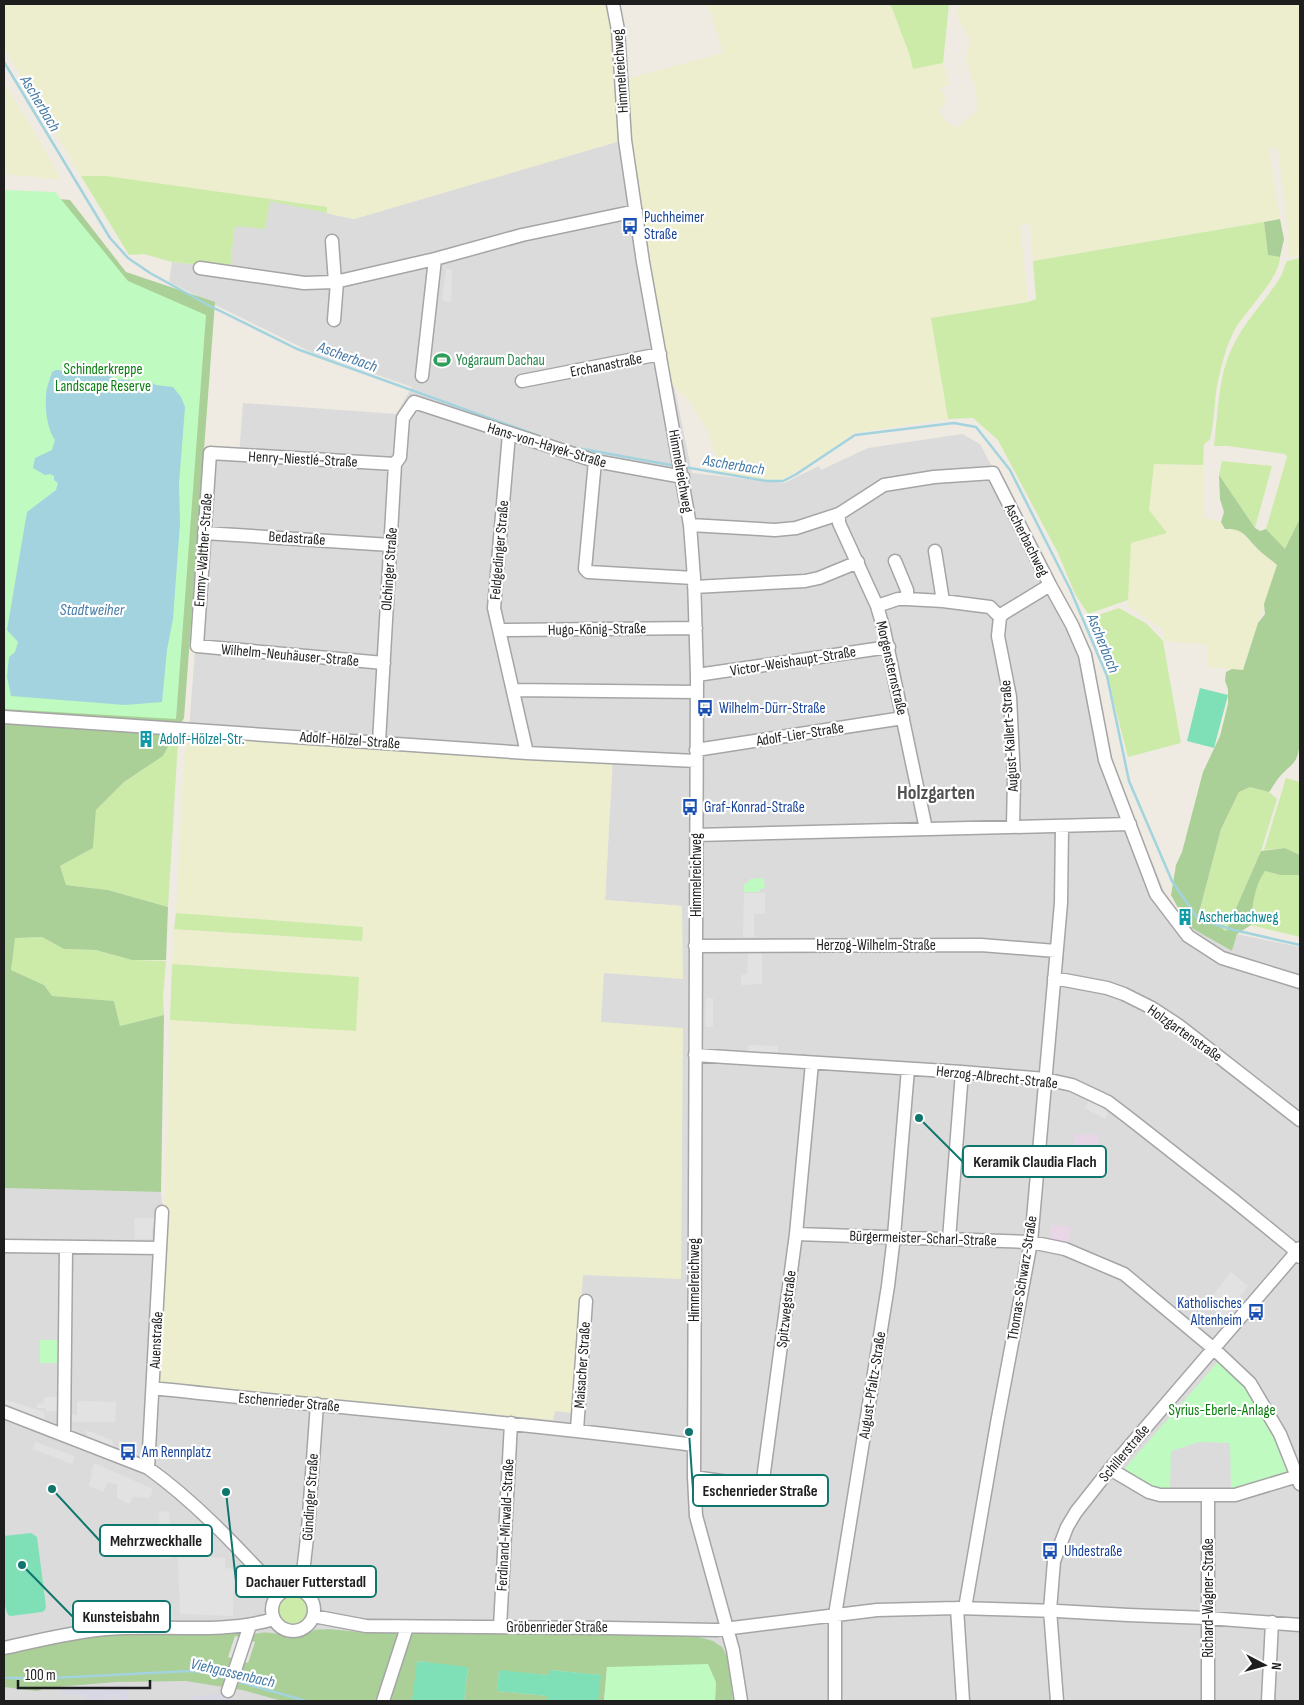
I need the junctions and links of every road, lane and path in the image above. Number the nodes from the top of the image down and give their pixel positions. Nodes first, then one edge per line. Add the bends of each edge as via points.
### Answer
1 (613, 4) edge
2 (636, 211) junction
3 (332, 241) dead end
4 (435, 259) junction
5 (200, 268) dead end
6 (336, 282) junction
7 (334, 320) dead end
8 (660, 354) junction
9 (422, 376) dead end
10 (522, 381) dead end
11 (414, 402) joint
12 (509, 434) junction
13 (210, 453) joint
14 (595, 461) junction
15 (395, 464) junction
16 (681, 469) junction
17 (839, 514) junction
18 (690, 525) junction
19 (204, 533) junction
20 (391, 544) junction
21 (934, 551) dead end
22 (895, 561) dead end
23 (858, 562) junction
24 (694, 583) junction
25 (1050, 585) junction
26 (907, 599) junction
27 (943, 601) junction
28 (877, 606) junction
29 (1000, 617) junction
30 (696, 628) junction
31 (499, 630) junction
32 (196, 646) joint
33 (888, 647) junction
34 (384, 663) junction
35 (697, 676) junction
36 (513, 690) junction
37 (697, 692) junction
38 (4, 717) edge
39 (903, 718) junction
40 (379, 742) junction
41 (528, 753) junction
42 (696, 756) junction
43 (1130, 824) junction
44 (1013, 826) junction
45 (1062, 826) junction
46 (926, 829) junction
47 (696, 835) junction
48 (695, 946) junction
49 (1056, 951) junction
50 (1054, 978) junction
51 (1300, 982) edge
52 (695, 1055) junction
53 (812, 1063) junction
54 (908, 1069) junction
55 (962, 1072) junction
56 (1045, 1079) junction
57 (1300, 1120) edge
58 (162, 1212) dead end
59 (796, 1234) junction
60 (894, 1236) junction
61 (949, 1239) junction
62 (1030, 1242) junction
63 (4, 1246) edge
64 (66, 1246) junction
65 (160, 1248) junction
66 (1299, 1253) edge
67 (586, 1301) dead end
68 (1214, 1349) junction
69 (153, 1388) junction
70 (317, 1404) junction
71 (4, 1412) edge
72 (511, 1423) junction
73 (577, 1430) junction
74 (64, 1435) junction
75 (694, 1445) junction
76 (148, 1468) junction
77 (1110, 1469) junction
78 (694, 1477) junction
79 (1299, 1480) edge
80 (762, 1487) junction
81 (784, 1490) dead end
82 (1208, 1495) junction
83 (301, 1590) junction
84 (280, 1593) junction
85 (961, 1608) junction
86 (1050, 1610) junction
87 (835, 1615) junction
88 (313, 1616) junction
89 (1208, 1618) junction
90 (274, 1619) junction
91 (1272, 1622) junction
92 (250, 1624) junction
93 (1300, 1625) edge
94 (407, 1627) junction
95 (500, 1627) junction
96 (726, 1628) junction
97 (704, 1630) junction
98 (4, 1648) edge
99 (733, 1650) junction
100 (228, 1691) dead end
101 (383, 1701) edge
102 (741, 1701) edge
103 (835, 1701) edge
104 (962, 1701) edge
105 (1057, 1701) edge
106 (1208, 1701) edge
107 (1268, 1701) edge

1 - 2 street, Himmelreichweg via 625,140
2 - 4 street via 522,235
2 - 8 street, Himmelreichweg
3 - 6 street
4 - 6 street
4 - 9 street
5 - 6 street via 304,283
6 - 7 street
8 - 10 street, Erchanastraße
8 - 16 street, Himmelreichweg
11 - 12 street, Hans-von-Hayek-Straße
11 - 15 street, Olchinger Straße via 403,418 400,457
12 - 14 street, Hans-von-Hayek-Straße
12 - 31 street, Feldgedinger Straße via 494,608
13 - 15 street, Henry-Niestlé-Straße
13 - 19 street, Emmy-Walther-Straße
14 - 16 street, Hans-von-Hayek-Straße
14 - 24 street via 585,569 588,572
15 - 20 street, Olchinger Straße
16 - 18 street, Himmelreichweg
17 - 18 street via 796,528 775,530
17 - 23 street, Morgensternstraße via 839,523
17 - 25 street, Ascherbachweg via 884,485 993,473
18 - 24 street, Himmelreichweg
19 - 20 street, Bedastraße
19 - 32 street, Emmy-Walther-Straße
20 - 34 street, Olchinger Straße
21 - 27 street
22 - 26 street via 907,590
23 - 24 street via 805,581
23 - 28 street, Morgensternstraße
24 - 30 street, Himmelreichweg
25 - 29 street
25 - 43 street, Ascherbachweg via 1085,655 1105,760
26 - 27 street
26 - 28 street
27 - 29 street via 990,607
28 - 33 street, Morgensternstraße
29 - 44 street, August-Kallert-Straße via 998,636 1010,697
30 - 31 street, Hugo-König-Straße
30 - 35 street, Himmelreichweg
31 - 36 street, Feldgedinger Straße
32 - 34 street, Wilhelm-Neuhäuser-Straße
33 - 35 street, Victor-Weishaupt-Straße
33 - 39 street, Morgensternstraße
34 - 40 street, Olchinger Straße
35 - 37 street, Himmelreichweg
36 - 37 street
36 - 41 street, Feldgedinger Straße
37 - 42 street, Himmelreichweg
38 - 40 street, Adolf-Hölzel-Straße
39 - 42 street, Adolf-Lier-Straße
39 - 46 street, Morgensternstraße
40 - 41 street, Adolf-Hölzel-Straße
41 - 42 street, Adolf-Hölzel-Straße
42 - 47 street, Himmelreichweg
43 - 45 street
43 - 51 street, Ascherbachweg via 1156,894 1188,936 1222,958
44 - 45 street
44 - 46 street
45 - 49 street, Thomas-Schwarz-Straße via 1061,904
46 - 47 street
47 - 48 street, Himmelreichweg
48 - 49 street, Herzog-Wilhelm-Straße via 931,944
48 - 52 street, Himmelreichweg
49 - 50 street, Thomas-Schwarz-Straße
50 - 56 street, Thomas-Schwarz-Straße
50 - 57 street, Holzgartenstraße via 1107,988 1152,1008
52 - 53 street, Herzog-Albrecht-Straße
52 - 75 street, Himmelreichweg
53 - 54 street, Herzog-Albrecht-Straße
53 - 59 street, Spitzwegstraße
54 - 55 street, Herzog-Albrecht-Straße
54 - 60 street, August-Pfaltz-Straße
55 - 56 street, Herzog-Albrecht-Straße
55 - 61 street
56 - 62 street, Thomas-Schwarz-Straße
56 - 66 street, Herzog-Albrecht-Straße via 1076,1087 1112,1105
58 - 65 street, Auenstraße
59 - 60 street, Bürgermeister-Scharl-Straße
59 - 80 street, Spitzwegstraße
60 - 61 street, Bürgermeister-Scharl-Straße
60 - 87 street, August-Pfaltz-Straße
61 - 62 street, Bürgermeister-Scharl-Straße
62 - 68 street, Bürgermeister-Scharl-Straße via 1065,1249 1124,1274
62 - 85 street, Thomas-Schwarz-Straße
63 - 64 street
64 - 65 street
64 - 74 street
65 - 69 street, Auenstraße
66 - 68 street, Schillerstraße
67 - 73 street, Maisacher Straße
68 - 77 street, Schillerstraße
68 - 79 street, Bürgermeister-Scharl-Straße via 1250,1383 1280,1434
69 - 70 street, Eschenrieder Straße
69 - 76 street, Auenstraße
70 - 72 street, Eschenrieder Straße
70 - 83 street, Gündinger Straße
71 - 74 street
72 - 73 street, Eschenrieder Straße
72 - 95 street, Ferdinand-Mirwald-Straße
73 - 75 street, Eschenrieder Straße
74 - 76 street
75 - 78 street, Himmelreichweg
76 - 84 street via 193,1505
77 - 82 street via 1160,1495
77 - 86 street, Schillerstraße via 1067,1527 1054,1561
78 - 80 street
78 - 96 street, Himmelreichweg via 696,1516
79 - 82 street via 1234,1495
80 - 81 street
82 - 89 street, Richard-Wagner-Straße
83 - 84 street via 289,1589
83 - 88 street via 312,1600
84 - 90 street via 272,1608
85 - 86 street
85 - 87 street via 877,1610
85 - 104 street, Thomas-Schwarz-Straße
86 - 89 street
86 - 105 street, Schillerstraße
87 - 96 street
87 - 103 street, August-Pfaltz-Straße
88 - 90 street via 308,1626 294,1632 280,1627
88 - 94 street, Gröbenrieder Straße via 366,1626
89 - 91 street
89 - 106 street, Richard-Wagner-Straße
90 - 92 street
91 - 93 street
91 - 107 street
92 - 98 street via 105,1629
92 - 100 street
94 - 95 street, Gröbenrieder Straße
94 - 101 street
95 - 97 street, Gröbenrieder Straße
96 - 97 street, Gröbenrieder Straße
96 - 99 street
97 - 99 street
99 - 102 street

